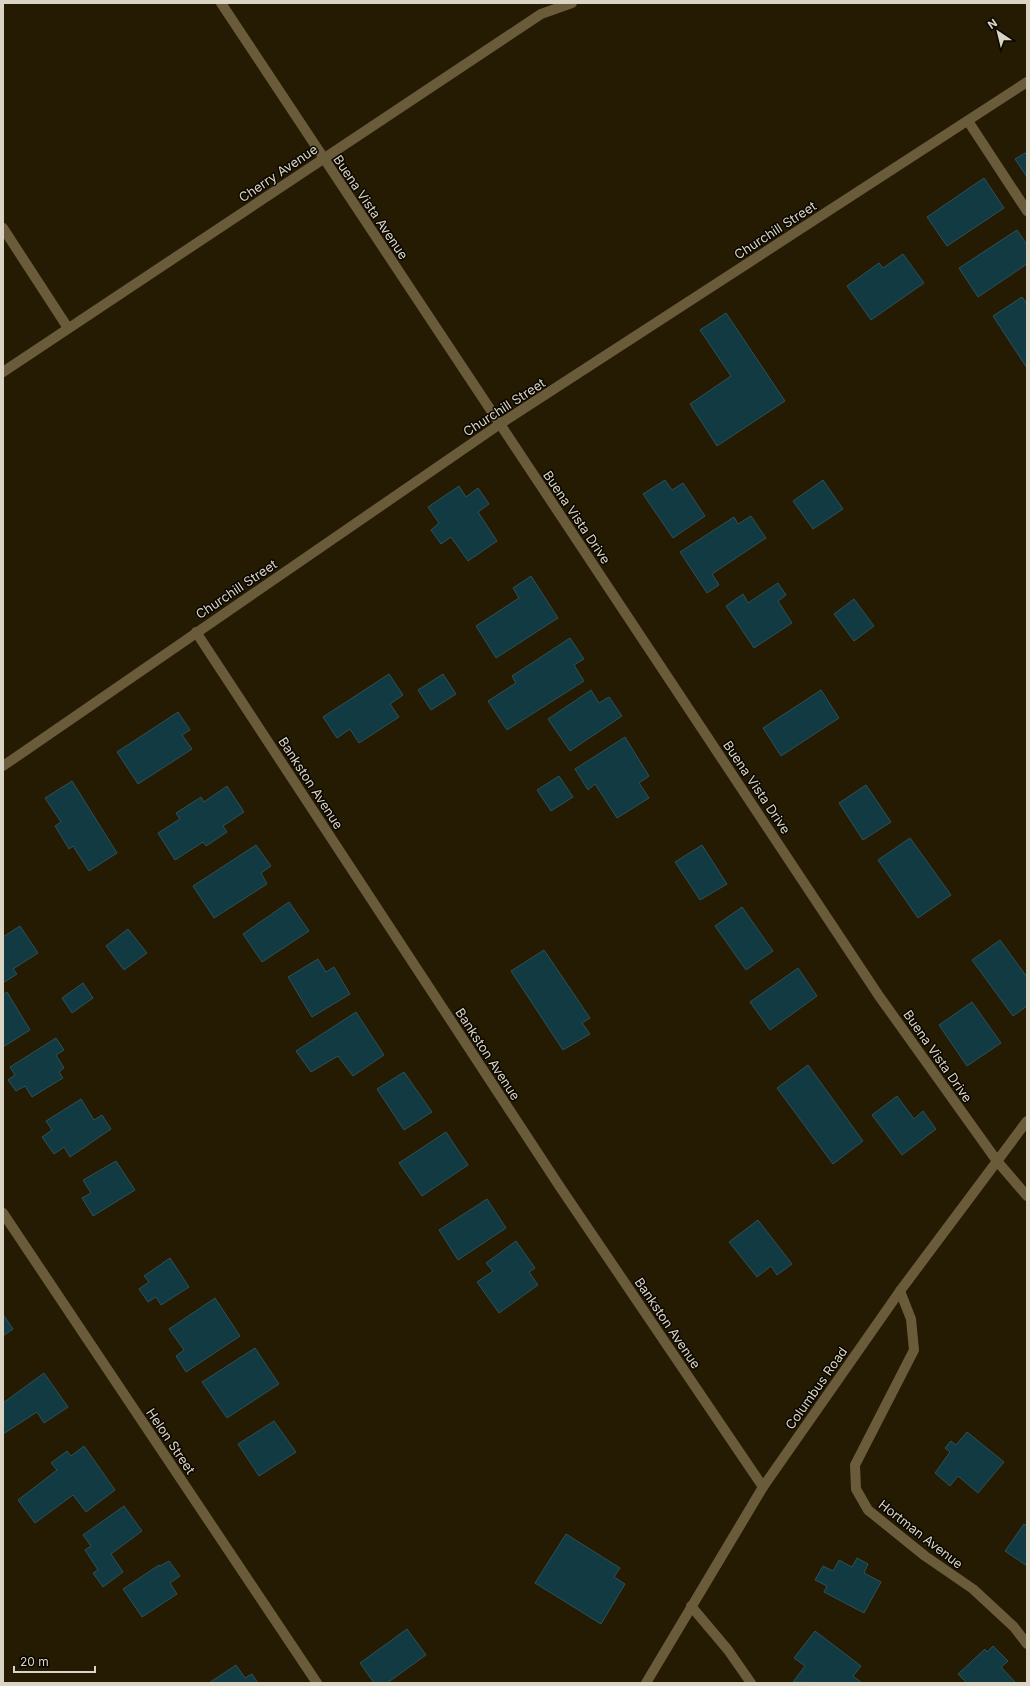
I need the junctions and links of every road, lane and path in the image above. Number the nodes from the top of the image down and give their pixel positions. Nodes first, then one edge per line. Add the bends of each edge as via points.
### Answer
1 (221, 3) edge
2 (572, 3) edge
3 (1027, 82) edge
4 (968, 121) junction
5 (324, 158) junction
6 (1027, 210) edge
7 (3, 228) edge
8 (68, 328) junction
9 (3, 372) edge
10 (500, 424) junction
11 (196, 632) junction
12 (3, 766) edge
13 (1027, 1121) edge
14 (996, 1161) junction
15 (1027, 1196) edge
16 (3, 1213) edge
17 (900, 1291) junction
18 (763, 1487) junction
19 (691, 1606) junction
20 (1027, 1644) edge
21 (317, 1683) edge
22 (646, 1683) edge
23 (751, 1683) edge

1 - 5 street, Buena Vista Avenue
2 - 5 street, Cherry Avenue via 541,14
3 - 4 street, Churchill Street
4 - 6 street
4 - 10 street, Churchill Street
5 - 8 street, Cherry Avenue
5 - 10 street, Buena Vista Avenue
7 - 8 street
8 - 9 street, Cherry Avenue
10 - 11 street, Churchill Street
10 - 14 street, Buena Vista Drive via 879,996
11 - 12 street, Churchill Street
11 - 18 street, Bankston Avenue via 560,1187
13 - 14 street, Columbus Road
14 - 15 street, Buena Vista Drive
14 - 17 street, Columbus Road
16 - 21 street, Helon Street
17 - 18 street, Columbus Road
17 - 20 street, Hortman Avenue via 911,1319 914,1350 856,1465 856,1489 868,1510 925,1556 973,1590 1014,1627
18 - 19 street, Columbus Road
19 - 22 street, Columbus Road
19 - 23 street via 728,1650

